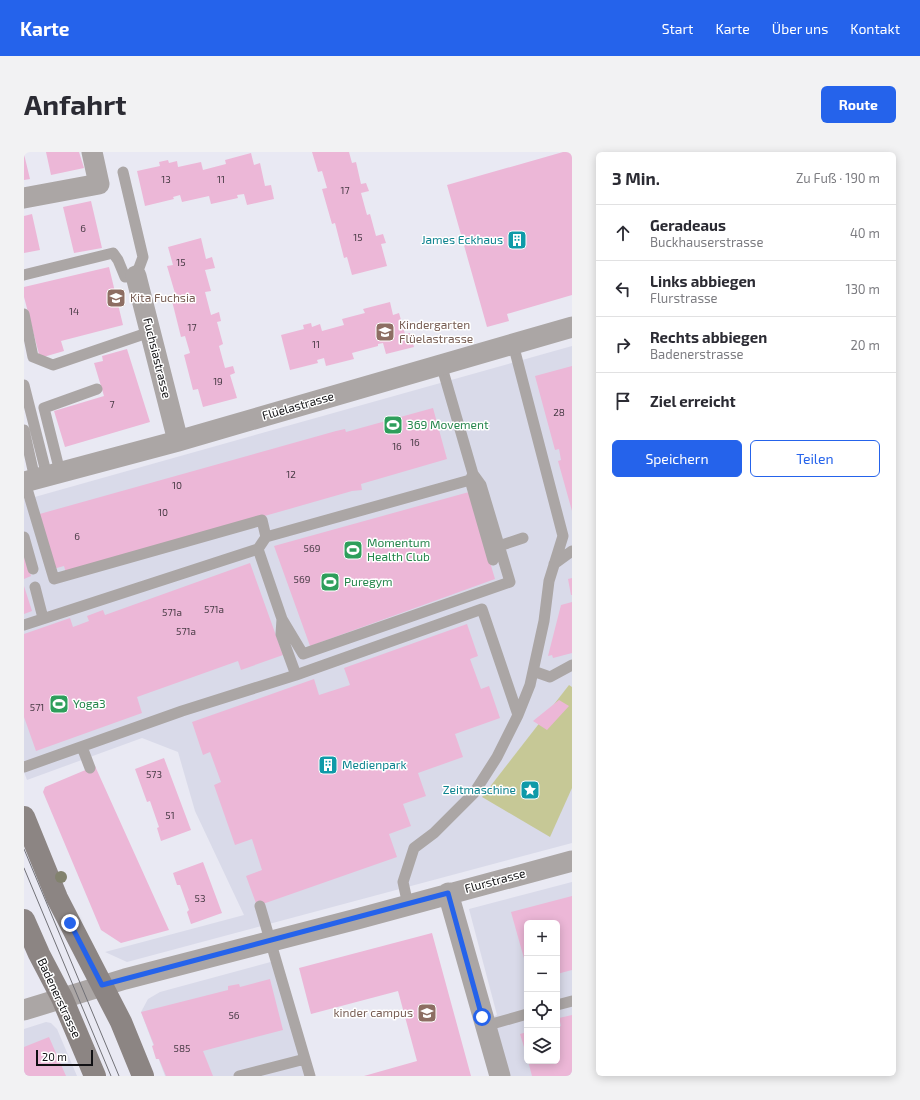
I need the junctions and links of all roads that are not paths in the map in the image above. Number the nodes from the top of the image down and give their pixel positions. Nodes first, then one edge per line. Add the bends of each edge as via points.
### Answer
1 (92, 152) edge
2 (123, 172) dead end
3 (24, 198) edge
4 (24, 275) edge
5 (136, 276) junction
6 (24, 314) edge
7 (572, 327) edge
8 (150, 332) junction
9 (513, 344) junction
10 (441, 364) junction
11 (24, 385) edge
12 (97, 389) dead end
13 (24, 430) edge
14 (178, 440) junction
15 (471, 477) junction
16 (38, 478) edge
17 (24, 537) edge
18 (266, 537) junction
19 (523, 538) dead end
20 (499, 546) junction
21 (258, 549) junction
22 (572, 551) edge
23 (493, 560) dead end
24 (554, 564) junction
25 (33, 569) dead end
26 (35, 587) dead end
27 (44, 618) junction
28 (282, 619) junction
29 (24, 625) edge
30 (572, 665) edge
31 (533, 671) junction
32 (296, 675) junction
33 (518, 715) junction
34 (82, 747) junction
35 (24, 767) edge
36 (90, 768) dead end
37 (24, 817) edge
38 (572, 861) edge
39 (448, 893) junction
40 (408, 905) junction
41 (260, 906) dead end
42 (24, 920) edge
43 (270, 941) junction
44 (102, 985) junction
45 (62, 998) junction
46 (572, 1001) edge
47 (560, 1004) edge
48 (24, 1010) edge
49 (524, 1015) edge
50 (485, 1026) junction
51 (306, 1059) junction
52 (95, 1076) edge
53 (143, 1076) edge
54 (239, 1076) edge
55 (310, 1076) edge
56 (500, 1076) edge

1 - 3 street via 99,184
2 - 5 lane via 143,257
4 - 5 lane via 113,253 125,276
5 - 8 street, Fuchsiastrasse
6 - 8 lane via 33,357 53,365
7 - 9 street, Flüelastrasse
8 - 14 street, Fuchsiastrasse
9 - 10 street, Flüelastrasse
9 - 24 lane via 563,536
10 - 14 street, Flüelastrasse
10 - 15 lane
11 - 16 lane
12 - 16 lane via 44,408
13 - 16 lane
14 - 16 street, Flüelastrasse
15 - 18 lane
15 - 20 lane via 481,485
15 - 23 lane
16 - 18 lane via 54,579 262,520
17 - 25 lane
18 - 21 lane
19 - 20 lane
20 - 28 lane via 510,582 303,654
21 - 27 lane
21 - 28 lane
22 - 24 lane
24 - 31 lane
26 - 27 lane
27 - 29 lane
28 - 32 lane via 282,634
30 - 31 lane via 550,677
31 - 33 lane
32 - 33 lane via 482,609
32 - 34 lane via 182,711
33 - 40 lane via 497,757 474,793 434,833 414,848 403,882
34 - 35 lane
34 - 36 lane
37 - 44 street via 57,898
38 - 39 street, Flurstrasse
39 - 40 street, Flurstrasse
39 - 50 street
40 - 43 street, Flurstrasse
41 - 43 lane
42 - 45 street, Badenerstrasse
43 - 44 street, Flurstrasse
43 - 51 lane
44 - 45 street, Flurstrasse
44 - 53 street via 121,1022
45 - 48 street, Flurstrasse
45 - 52 street, Badenerstrasse
46 - 47 lane
49 - 50 lane
50 - 56 street
51 - 54 lane
51 - 55 lane

